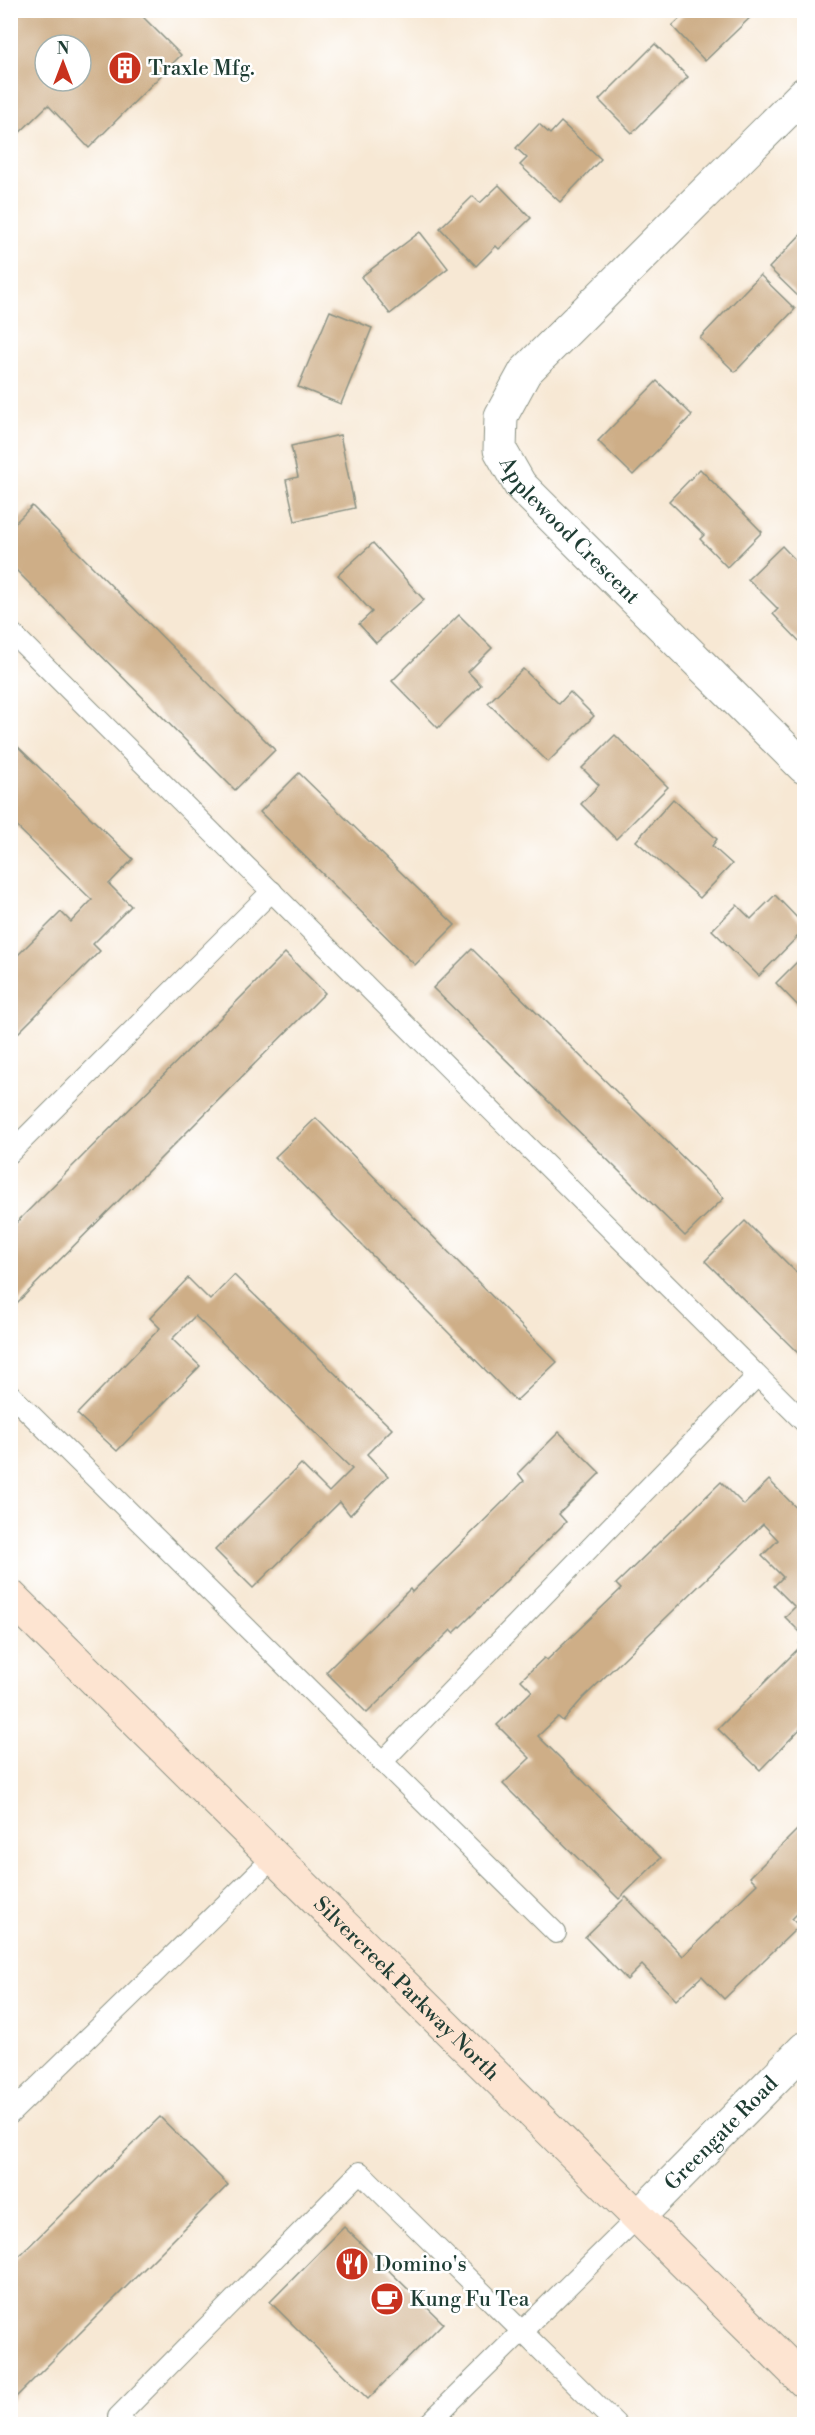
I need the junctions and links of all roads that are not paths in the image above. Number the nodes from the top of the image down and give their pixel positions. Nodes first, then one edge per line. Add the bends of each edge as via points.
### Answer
1 (804, 94) edge
2 (10, 631) edge
3 (804, 767) edge
4 (272, 891) junction
5 (10, 1153) edge
6 (757, 1376) junction
7 (10, 1394) edge
8 (804, 1422) edge
9 (10, 1596) edge
10 (382, 1762) junction
11 (274, 1857) junction
12 (556, 1933) dead end
13 (804, 2049) edge
14 (10, 2114) edge
15 (638, 2217) junction
16 (521, 2331) junction
17 (804, 2381) edge
18 (125, 2424) edge
19 (428, 2424) edge
20 (616, 2424) edge

1 - 3 street, Applewood Crescent via 525,372 501,416 500,450 520,485
2 - 4 lane
4 - 5 lane
4 - 6 lane
6 - 8 lane
6 - 10 lane
7 - 10 lane
9 - 11 main road, Silvercreek Parkway North
10 - 12 lane
11 - 14 lane
11 - 15 main road, Silvercreek Parkway North
13 - 15 street, Greengate Road
15 - 16 lane
15 - 17 main road, Silvercreek Parkway North
16 - 18 lane via 360,2172 118,2417
16 - 19 lane
16 - 20 lane

